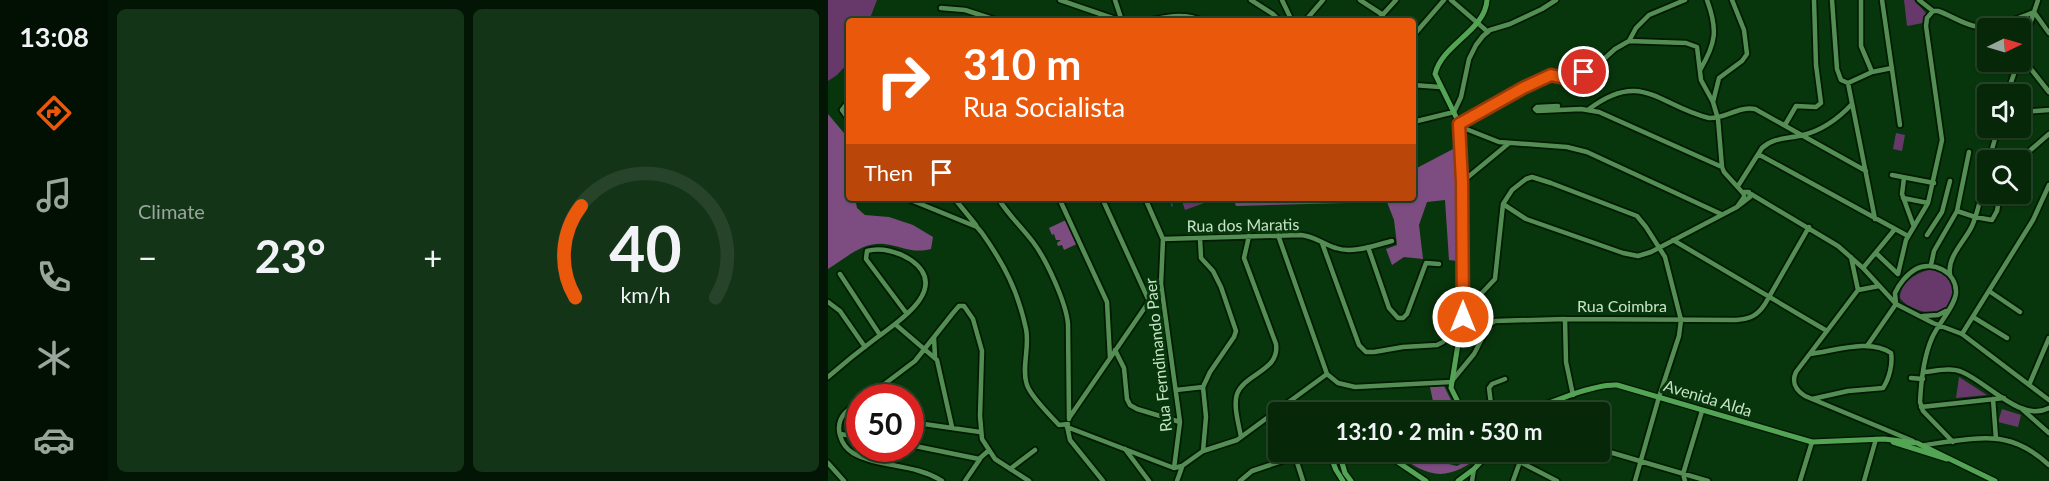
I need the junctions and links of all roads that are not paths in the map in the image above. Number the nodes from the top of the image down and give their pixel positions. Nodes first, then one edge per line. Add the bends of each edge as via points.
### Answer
1 (1060, 0) edge
2 (1115, 0) edge
3 (1251, 0) edge
4 (1282, 0) edge
5 (1323, 0) edge
6 (1360, 0) edge
7 (1396, 0) edge
8 (1444, 0) edge
9 (1451, 0) edge
10 (1488, 0) edge
11 (1556, 0) edge
12 (1685, 0) edge
13 (1707, 0) edge
14 (1732, 0) edge
15 (1814, 0) edge
16 (1832, 0) edge
17 (1861, 0) edge
18 (1882, 0) edge
19 (1919, 0) edge
20 (2038, 0) edge
21 (941, 8) dead end
22 (1933, 11) junction
23 (2034, 12) junction
24 (1383, 15) junction
25 (988, 18) edge
26 (1113, 18) edge
27 (1121, 18) edge
28 (1171, 18) edge
29 (1194, 18) edge
30 (1277, 18) edge
31 (1291, 18) edge
32 (1308, 18) edge
33 (1380, 18) edge
34 (2031, 21) edge
35 (1476, 23) junction
36 (1488, 32) junction
37 (1416, 33) edge
38 (2049, 33) edge
39 (1629, 41) junction
40 (1892, 68) junction
41 (2031, 68) edge
42 (1700, 70) junction
43 (1872, 72) junction
44 (1848, 83) junction
45 (1416, 85) edge
46 (1440, 87) junction
47 (2049, 92) edge
48 (1713, 102) junction
49 (1852, 104) junction
50 (1558, 106) dead end
51 (1589, 110) junction
52 (2049, 110) edge
53 (2031, 111) edge
54 (1454, 112) junction
55 (1719, 119) junction
56 (1416, 121) edge
57 (1460, 125) junction
58 (1785, 125) junction
59 (1900, 125) dead end
60 (2049, 134) edge
61 (1803, 135) junction
62 (1508, 143) junction
63 (2031, 150) edge
64 (1969, 152) dead end
65 (1758, 154) junction
66 (1722, 166) junction
67 (1866, 171) junction
68 (1892, 176) dead end
69 (1904, 178) junction
70 (1950, 181) dead end
71 (1462, 182) junction
72 (1934, 183) junction
73 (2049, 185) edge
74 (1738, 187) junction
75 (1748, 195) junction
76 (1903, 198) junction
77 (915, 201) edge
78 (956, 201) edge
79 (1000, 201) edge
80 (1004, 201) edge
81 (1060, 201) edge
82 (1103, 201) edge
83 (1146, 201) edge
84 (1504, 202) junction
85 (1928, 203) junction
86 (1978, 204) edge
87 (1998, 204) edge
88 (1002, 206) junction
89 (1957, 211) junction
90 (1942, 212) junction
91 (1721, 214) junction
92 (1975, 217) junction
93 (1953, 218) junction
94 (1875, 219) junction
95 (977, 227) junction
96 (1914, 227) junction
97 (1809, 228) junction
98 (1895, 230) junction
99 (1278, 235) junction
100 (1927, 235) dead end
101 (1249, 236) junction
102 (1908, 236) junction
103 (1200, 238) junction
104 (1163, 239) junction
105 (1673, 240) junction
106 (1392, 241) dead end
107 (1322, 243) junction
108 (1368, 247) junction
109 (1660, 248) junction
110 (1876, 253) junction
111 (1851, 257) junction
112 (1953, 258) junction
113 (1439, 264) dead end
114 (1931, 266) junction
115 (1937, 267) junction
116 (1863, 268) junction
117 (840, 274) dead end
118 (1898, 274) junction
119 (1950, 274) junction
120 (1902, 282) junction
121 (1161, 284) junction
122 (1879, 286) junction
123 (1858, 290) junction
124 (1989, 291) junction
125 (1769, 297) junction
126 (1149, 301) junction
127 (828, 302) edge
128 (1896, 304) junction
129 (1948, 310) junction
130 (2020, 312) dead end
131 (1463, 313) junction
132 (907, 314) junction
133 (1923, 316) junction
134 (1973, 317) junction
135 (1565, 319) junction
136 (1681, 320) junction
137 (895, 324) junction
138 (1939, 325) junction
139 (1827, 331) junction
140 (1962, 334) junction
141 (880, 335) junction
142 (934, 338) junction
143 (2007, 338) dead end
144 (2049, 338) edge
145 (1867, 346) junction
146 (865, 347) junction
147 (926, 350) junction
148 (1115, 350) junction
149 (1810, 354) junction
150 (935, 357) junction
151 (1110, 358) junction
152 (1456, 364) junction
153 (1465, 366) junction
154 (1924, 372) junction
155 (1327, 374) junction
156 (828, 377) edge
157 (1911, 378) dead end
158 (1505, 379) dead end
159 (1923, 379) junction
160 (1451, 382) junction
161 (885, 384) edge
162 (2029, 385) junction
163 (1203, 387) junction
164 (1176, 390) junction
165 (1573, 395) junction
166 (1659, 397) junction
167 (2004, 398) junction
168 (1812, 399) junction
169 (1993, 399) junction
170 (2049, 400) edge
171 (1458, 402) edge
172 (1491, 402) edge
173 (1552, 402) edge
174 (1921, 407) junction
175 (2020, 408) junction
176 (2049, 408) edge
177 (1702, 411) junction
178 (846, 413) edge
179 (1180, 422) junction
180 (1068, 423) junction
181 (924, 424) edge
182 (1059, 425) junction
183 (952, 428) junction
184 (980, 432) junction
185 (2049, 433) edge
186 (840, 434) junction
187 (846, 435) edge
188 (1241, 437) junction
189 (1876, 439) junction
190 (1884, 439) junction
191 (1996, 439) junction
192 (1070, 440) junction
193 (1812, 442) junction
194 (1953, 442) junction
195 (1917, 443) junction
196 (1925, 445) junction
197 (1910, 446) junction
198 (924, 447) edge
199 (1125, 448) junction
200 (1035, 450) dead end
201 (988, 451) junction
202 (1203, 451) junction
203 (1610, 452) edge
204 (980, 459) junction
205 (1641, 461) junction
206 (1954, 461) junction
207 (1278, 462) edge
208 (1297, 462) edge
209 (1333, 462) edge
210 (1342, 462) edge
211 (1398, 462) edge
212 (1481, 462) edge
213 (828, 463) edge
214 (1520, 463) joint
215 (2049, 465) edge
216 (1182, 466) junction
217 (1174, 468) junction
218 (1010, 469) junction
219 (1474, 469) junction
220 (1683, 474) junction
221 (1101, 479) edge
222 (1553, 480) edge
223 (844, 481) edge
224 (942, 481) edge
225 (966, 481) edge
226 (1029, 481) edge
227 (1093, 481) edge
228 (1149, 481) edge
229 (1177, 481) edge
230 (1240, 481) edge
231 (1303, 481) edge
232 (1343, 481) edge
233 (1351, 481) edge
234 (1426, 481) edge
235 (1458, 481) edge
236 (1472, 481) edge
237 (1513, 481) edge
238 (1635, 481) edge
239 (1685, 481) edge
240 (1708, 481) edge
241 (1800, 481) edge
242 (1864, 481) edge
243 (1995, 481) edge

1 - 26 street
2 - 27 street
3 - 30 street
4 - 31 street
5 - 32 street
6 - 24 street
7 - 24 street
8 - 37 street
9 - 35 street
10 - 35 main road
11 - 36 street
12 - 39 street via 1648,15
13 - 42 street via 1715,32 1712,50
14 - 48 street via 1744,30 1747,54 1719,78
15 - 58 street via 1821,103 1816,107 1796,106
16 - 44 street via 1837,69 1841,80
17 - 43 street via 1861,46
18 - 40 street
19 - 22 street
20 - 23 street
21 - 25 street via 957,8
22 - 23 street via 1983,27
22 - 72 street via 1926,26 1942,134
23 - 34 street
23 - 38 street
24 - 33 street
28 - 29 street
35 - 36 street
35 - 46 main road via 1437,67
36 - 54 street via 1469,59
39 - 42 street via 1694,44
39 - 57 street via 1591,69 1564,78 1551,75
40 - 43 street
40 - 59 street
41 - 47 street
42 - 48 street via 1702,85
43 - 44 street
44 - 49 street
45 - 46 street
46 - 54 main road
48 - 55 street
49 - 61 street via 1833,122
49 - 67 street
50 - 51 street via 1535,109
51 - 55 street via 1604,99 1635,90 1648,92 1702,117
51 - 66 street via 1609,115
52 - 53 street
54 - 56 street
54 - 57 main road
55 - 58 street via 1750,108
55 - 66 street
57 - 62 street via 1491,140
57 - 71 main road
58 - 61 street
60 - 63 street
61 - 65 street via 1773,140
61 - 67 street
62 - 71 street
62 - 91 street via 1587,152
64 - 89 street
65 - 74 street
65 - 94 street
66 - 74 street
67 - 94 street
68 - 69 street
69 - 72 street
69 - 76 street
70 - 90 street
71 - 131 main road
72 - 85 street
73 - 124 street
74 - 75 street
75 - 91 street via 1737,207
75 - 97 street
76 - 85 street
76 - 96 street
77 - 95 street
78 - 95 street
79 - 88 street
80 - 88 street
81 - 151 street via 1107,302
82 - 126 street
83 - 104 street
84 - 109 street via 1526,219 1631,255 1644,255
84 - 109 street via 1526,179 1536,178 1632,213
84 - 131 street via 1495,279
85 - 96 street
86 - 92 street
87 - 92 street via 1994,219
88 - 180 street via 1036,246 1065,308
89 - 92 street
89 - 93 street
90 - 93 street
90 - 100 street
91 - 105 street
92 - 112 street
93 - 114 street via 1934,251
94 - 98 street
95 - 182 street via 1019,297 1027,334 1028,387
96 - 102 street
97 - 111 street
97 - 125 street, Rua Coimbra
98 - 102 street
98 - 110 street
99 - 101 street, Rua dos Maratis
99 - 107 street, Rua dos Maratis via 1308,236
99 - 155 street
101 - 103 street, Rua dos Maratis
101 - 188 street via 1244,258 1277,352 1273,361 1237,395
102 - 118 street
103 - 104 street, Rua dos Maratis
103 - 163 street via 1202,258 1221,287 1236,331
104 - 121 street, Rua Ferndinando Paer
105 - 109 street
105 - 125 street
106 - 108 street, Rua dos Maratis
107 - 108 street, Rua dos Maratis via 1346,250
107 - 131 street via 1359,345 1366,352 1437,345
108 - 113 street via 1389,308 1398,318 1407,314 1426,263
109 - 136 street
110 - 116 street
110 - 118 street
111 - 116 street
111 - 123 street
112 - 115 street
112 - 119 street
114 - 115 street
114 - 120 street via 1916,269
115 - 119 street
116 - 122 street
117 - 141 street
118 - 120 street
119 - 129 street via 1956,297
120 - 122 street via 1890,290
120 - 128 street via 1894,293
121 - 126 street
121 - 164 street, Rua Ferndinando Paer
122 - 123 street
122 - 128 street
123 - 139 street
124 - 130 street
124 - 134 street
125 - 136 street, Rua Coimbra via 1758,314 1748,319
125 - 139 street
126 - 148 street
127 - 146 street via 840,311
128 - 133 street
128 - 145 street
129 - 133 street
129 - 138 street
131 - 152 main road
132 - 132 street via 926,287 918,266 894,252 867,251 866,259
132 - 137 street
133 - 138 street
134 - 140 street
134 - 143 street
135 - 136 street, Rua Coimbra
135 - 153 street, Rua Coimbra via 1493,322
135 - 165 street via 1566,362
136 - 166 street
137 - 141 street
137 - 147 street
138 - 140 street
138 - 154 street via 1930,342
139 - 149 street
140 - 162 street
141 - 146 street
142 - 147 street
142 - 150 street
142 - 184 street via 957,307 967,308 982,351
144 - 162 street
145 - 149 street
145 - 168 street via 1892,353 1883,388
146 - 156 street
147 - 150 street
147 - 161 street
148 - 151 street
148 - 179 street via 1124,368 1130,405
149 - 168 street via 1796,372 1794,382 1800,392
150 - 183 street
151 - 180 street
152 - 153 main road
152 - 160 main road
153 - 160 street, Rua Coimbra
154 - 159 street
154 - 167 street via 1962,372
155 - 160 street via 1355,387
155 - 188 street
157 - 159 street
158 - 172 street via 1489,388
159 - 174 street
160 - 171 main road
162 - 170 street
163 - 164 street
163 - 202 street
164 - 179 street, Rua Ferndinando Paer
165 - 166 main road, Avenida Alda via 1611,385
165 - 173 main road, Avenida Alda
166 - 177 main road, Avenida Alda
166 - 205 street
167 - 169 street
167 - 175 street
168 - 195 street
169 - 174 street
169 - 191 street
174 - 194 street
175 - 176 street via 2035,412
175 - 185 street
177 - 193 main road, Avenida Alda
177 - 220 street
178 - 186 street via 839,425
179 - 217 street, Rua Ferndinando Paer
180 - 182 street
180 - 192 street
180 - 199 street
181 - 183 street
182 - 192 street
183 - 184 street
184 - 201 street
186 - 187 street
186 - 224 street via 846,447 858,455 914,469
188 - 202 street
189 - 190 main road, Avenida Alda
189 - 193 main road, Avenida Alda
189 - 242 street
190 - 195 main road, Avenida Alda
190 - 197 main road, Avenida Alda
191 - 194 street
191 - 215 street via 2026,449
192 - 221 street
193 - 241 street
194 - 196 street
195 - 196 main road, Avenida Alda
196 - 197 main road
196 - 206 main road, Avenida Alda
197 - 206 main road, Avenida Alda
198 - 204 street
199 - 217 street
199 - 228 street
200 - 218 street
201 - 204 street
201 - 218 street
202 - 216 street
203 - 205 street
204 - 225 street
205 - 220 street
205 - 238 street
206 - 243 main road, Avenida Alda via 1977,476
207 - 230 street via 1252,471
208 - 231 street
209 - 232 main road
210 - 233 main road
211 - 234 main road
212 - 219 main road
213 - 223 street
214 - 222 street
214 - 237 street
216 - 217 street
216 - 229 street
218 - 226 street
219 - 235 main road
219 - 236 street
220 - 239 street
220 - 240 street
221 - 227 street

